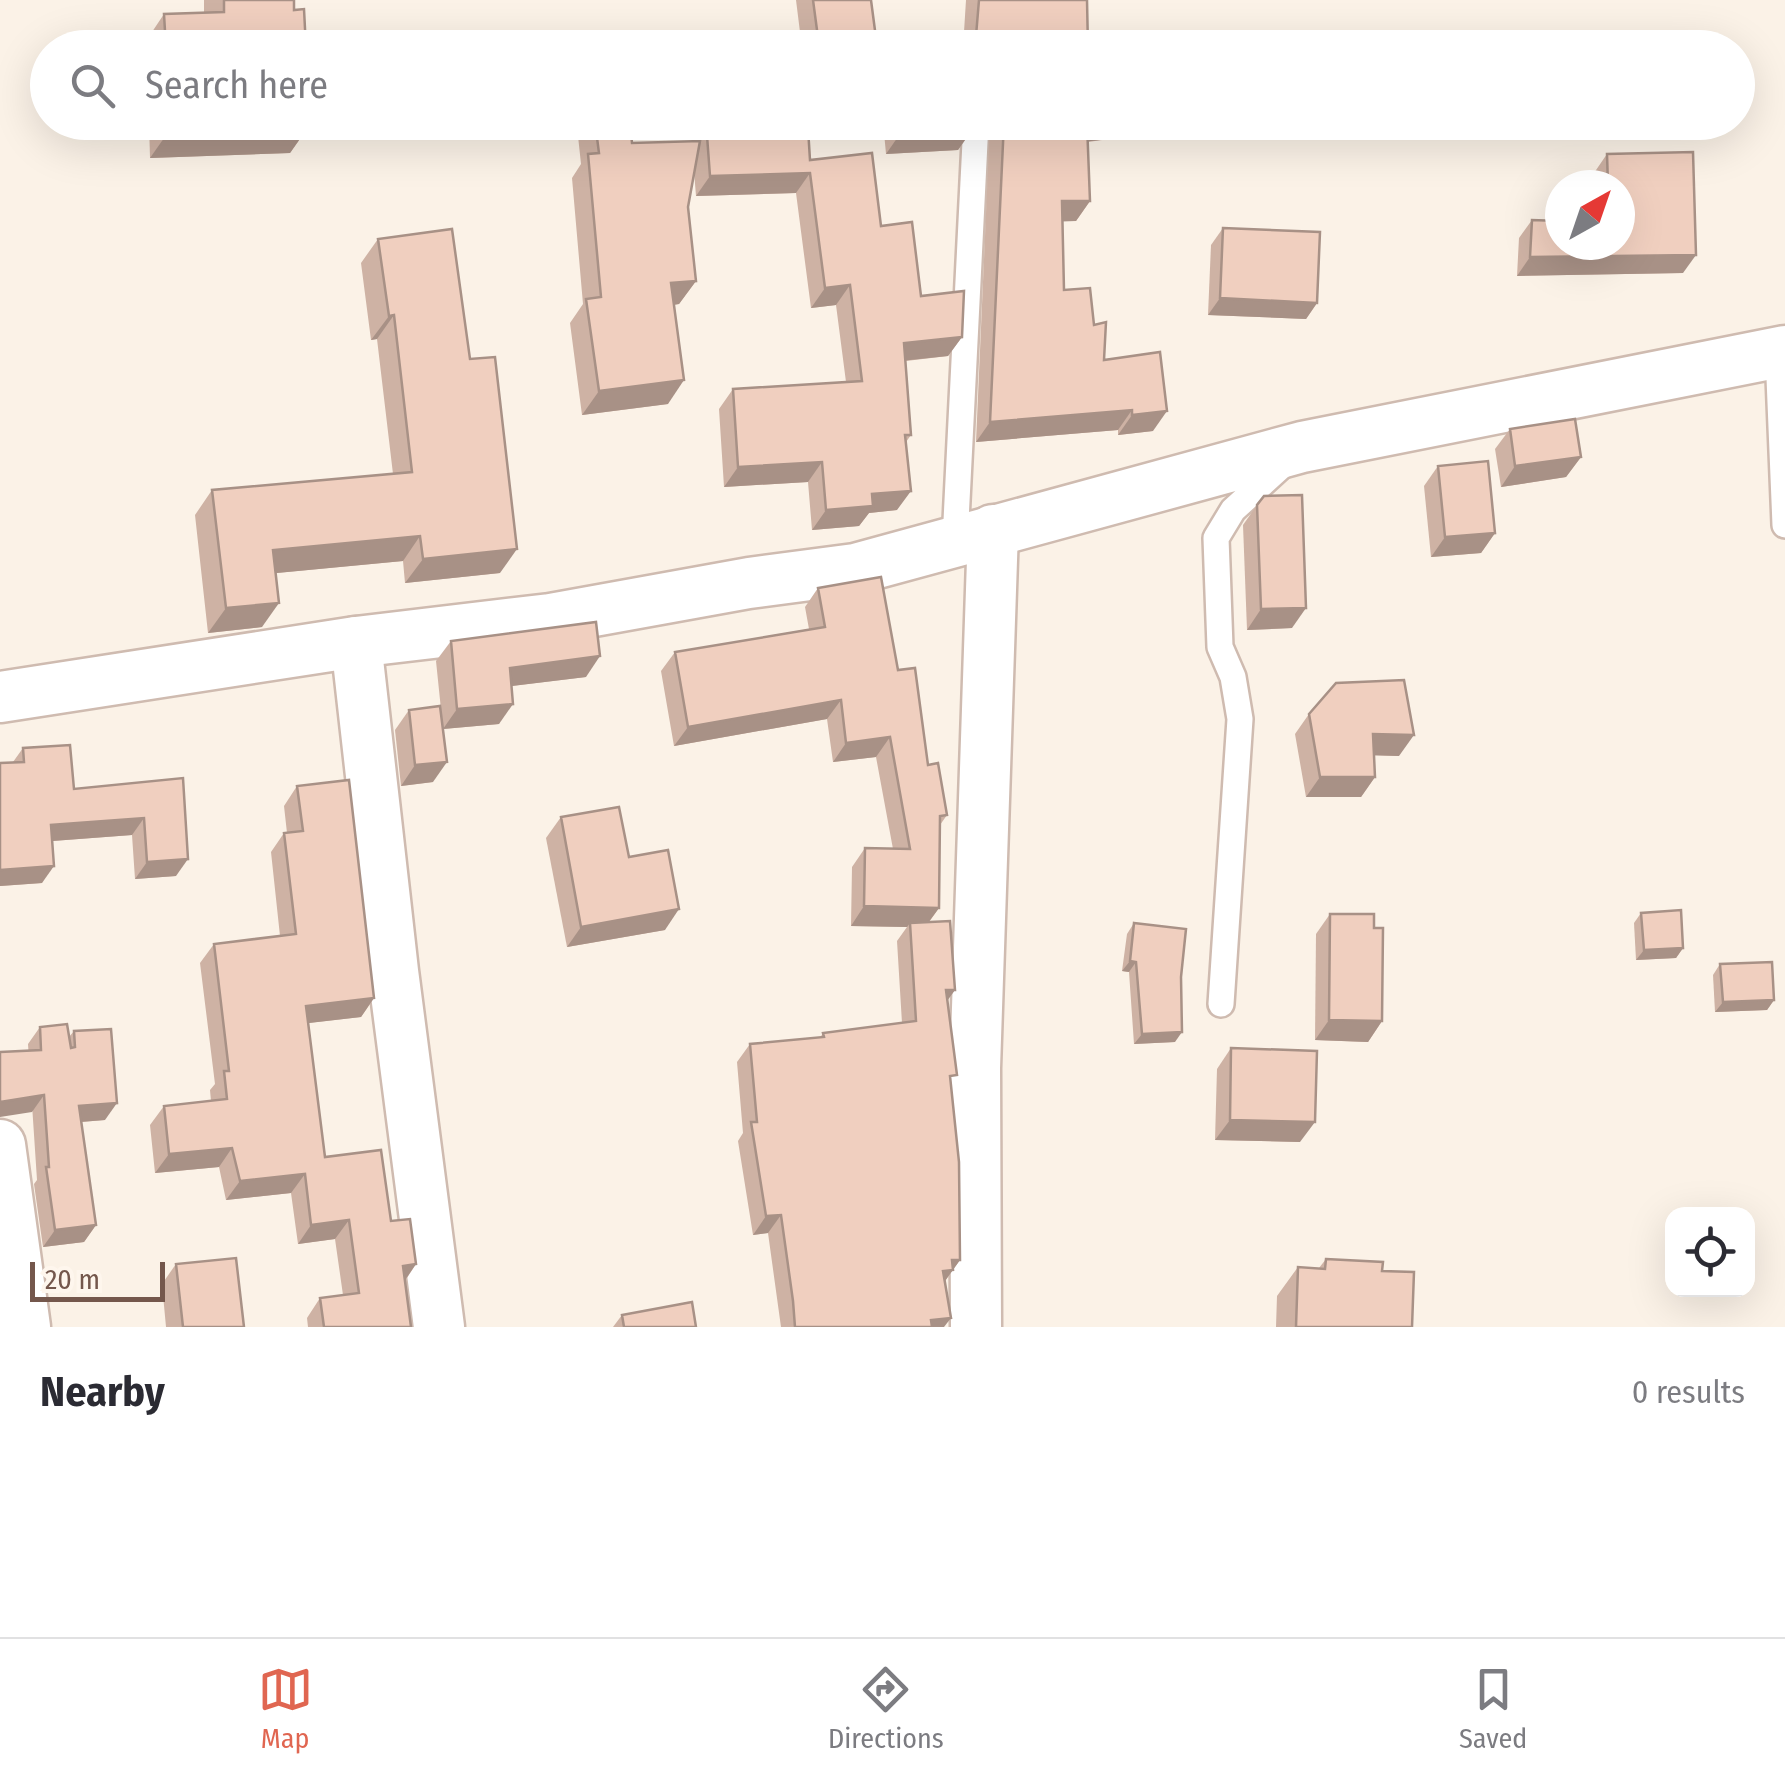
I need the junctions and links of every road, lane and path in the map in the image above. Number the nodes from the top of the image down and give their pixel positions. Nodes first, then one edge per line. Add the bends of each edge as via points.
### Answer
1 (976, 140) edge
2 (1782, 352) edge
3 (1302, 447) junction
4 (1785, 524) edge
5 (974, 536) junction
6 (356, 642) junction
7 (0, 697) edge
8 (1222, 1004) dead end
9 (0, 1146) edge
10 (25, 1327) edge
11 (439, 1327) edge
12 (976, 1327) edge

1 - 5 lane
2 - 3 street
2 - 4 lane
3 - 5 street
3 - 8 lane via 1234,510 1216,538 1220,647 1240,719
5 - 6 street via 855,569 550,619
5 - 12 street
6 - 7 street
6 - 11 street
9 - 10 street

